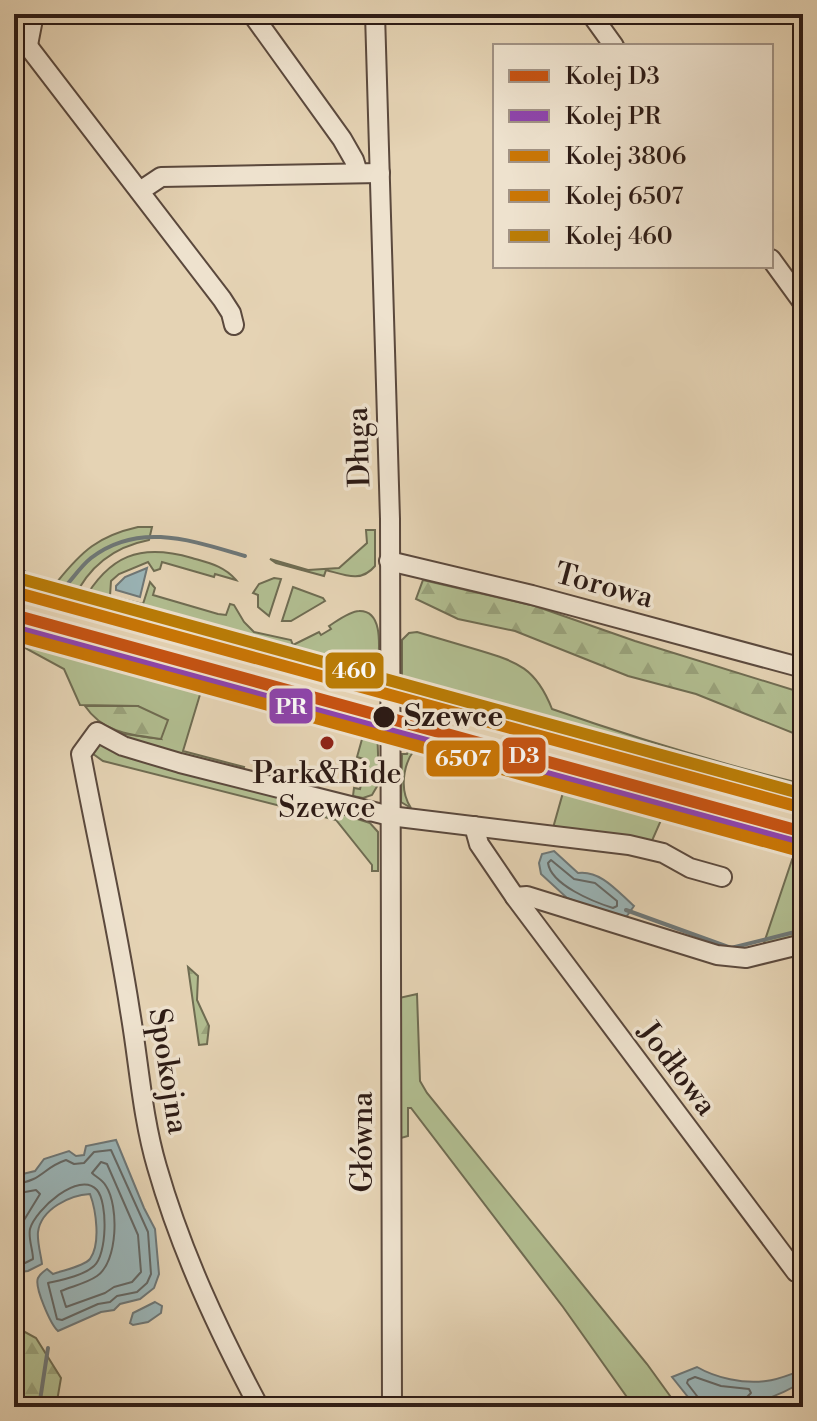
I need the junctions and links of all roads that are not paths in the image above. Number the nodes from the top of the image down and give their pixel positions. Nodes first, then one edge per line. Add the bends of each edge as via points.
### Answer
1 (34, 14) edge
2 (252, 14) edge
3 (375, 14) edge
4 (591, 14) edge
5 (14, 28) edge
6 (613, 44) edge
7 (28, 45) junction
8 (358, 173) junction
9 (380, 173) junction
10 (140, 191) junction
11 (773, 262) edge
12 (803, 303) edge
13 (234, 325) dead end
14 (389, 561) junction
15 (803, 668) edge
16 (390, 816) junction
17 (474, 826) junction
18 (722, 877) dead end
19 (389, 878) joint
20 (515, 897) junction
21 (803, 944) edge
22 (796, 1272) dead end
23 (259, 1407) edge
24 (392, 1407) edge

1 - 7 street
2 - 8 street via 342,139
3 - 9 street, Długa
4 - 6 street
5 - 7 street
7 - 10 street
8 - 9 street
8 - 10 street via 161,177
9 - 14 street, Długa
10 - 13 street via 222,299
11 - 12 street
14 - 15 street, Torowa
14 - 16 street, Długa
16 - 17 street
16 - 19 street, Długa
16 - 23 street, Spokojna via 180,763 123,746 97,732 81,754 156,1166 195,1275
17 - 18 street via 629,845
17 - 20 street, Jodłowa via 479,844
19 - 24 street, Główna
20 - 21 street via 527,896 717,955 746,958
20 - 22 street, Jodłowa

